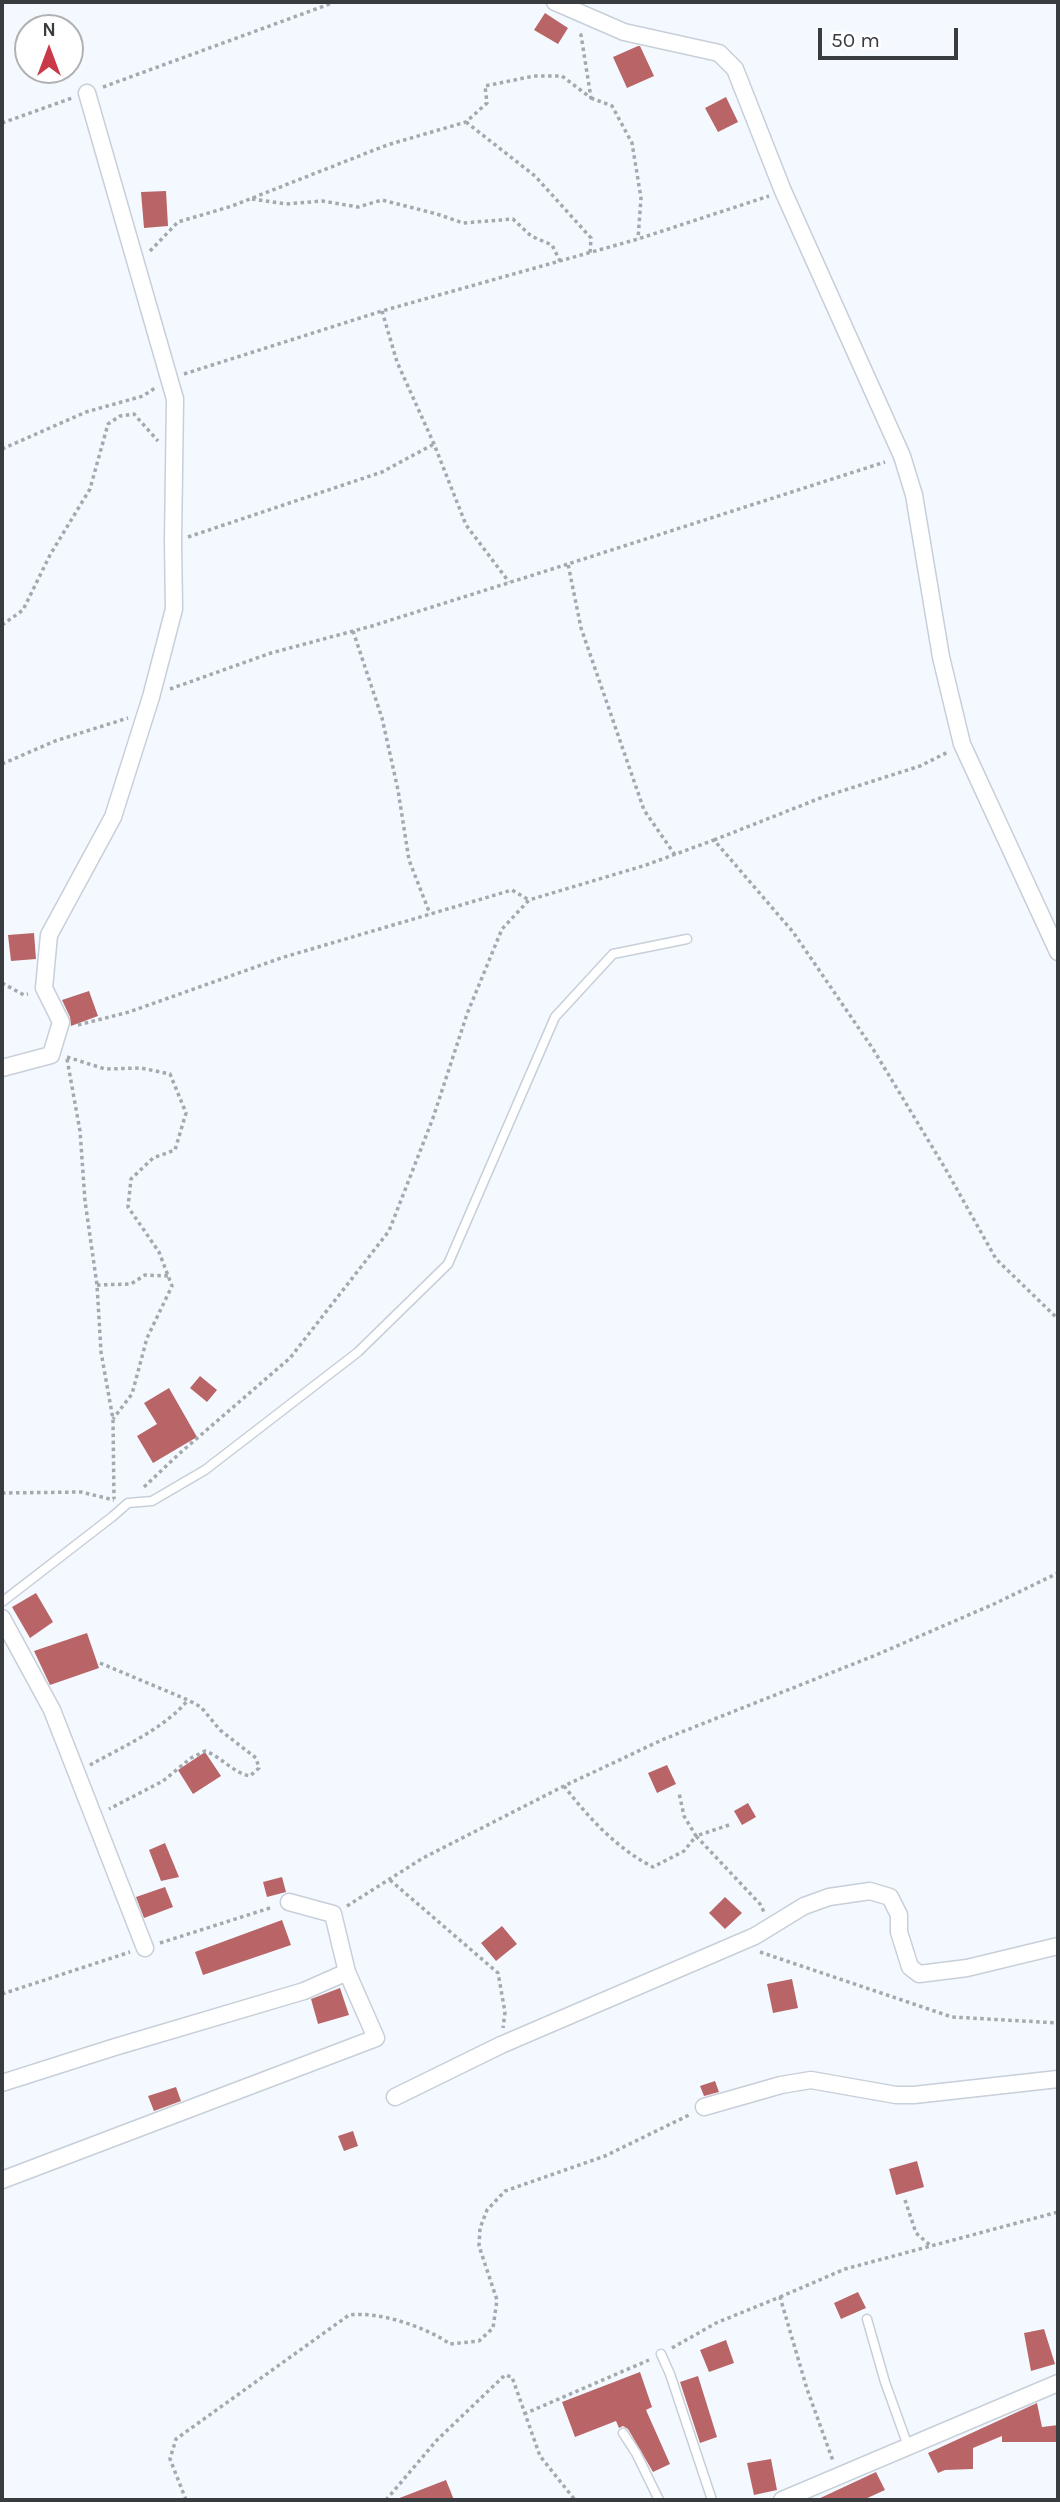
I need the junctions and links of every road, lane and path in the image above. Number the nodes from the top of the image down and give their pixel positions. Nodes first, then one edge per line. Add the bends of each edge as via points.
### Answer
1 (335, 2) edge
2 (555, 2) edge
3 (592, 34) dead end
4 (87, 93) junction
5 (591, 98) junction
6 (466, 122) junction
7 (2, 123) edge
8 (783, 191) junction
9 (250, 199) junction
10 (638, 239) junction
11 (590, 253) junction
12 (560, 261) junction
13 (136, 265) junction
14 (382, 311) junction
15 (168, 379) junction
16 (434, 444) junction
17 (2, 449) edge
18 (902, 456) junction
19 (175, 461) junction
20 (173, 542) junction
21 (568, 564) junction
22 (509, 582) junction
23 (2, 625) edge
24 (353, 631) junction
25 (151, 697) junction
26 (962, 744) junction
27 (2, 764) edge
28 (715, 840) junction
29 (675, 855) junction
30 (529, 900) junction
31 (430, 914) junction
32 (687, 939) dead end
33 (1058, 952) edge
34 (2, 983) edge
35 (44, 988) junction
36 (57, 1037) junction
37 (67, 1057) junction
38 (2, 1068) edge
39 (168, 1276) junction
40 (97, 1285) junction
41 (1058, 1319) edge
42 (113, 1419) junction
43 (2, 1493) edge
44 (114, 1499) junction
45 (128, 1503) junction
46 (1058, 1573) edge
47 (2, 1602) edge
48 (2, 1618) edge
49 (100, 1663) dead end
50 (188, 1700) junction
51 (76, 1773) junction
52 (564, 1786) junction
53 (679, 1793) dead end
54 (94, 1822) junction
55 (729, 1825) dead end
56 (696, 1836) junction
57 (390, 1880) junction
58 (289, 1902) dead end
59 (333, 1914) junction
60 (771, 1927) junction
61 (737, 1944) junction
62 (1058, 1946) edge
63 (145, 1948) dead end
64 (347, 1972) junction
65 (1058, 2023) edge
66 (501, 2045) junction
67 (1058, 2078) edge
68 (2, 2083) edge
69 (396, 2097) dead end
70 (704, 2107) joint
71 (2, 2180) edge
72 (905, 2200) dead end
73 (1058, 2212) edge
74 (932, 2247) junction
75 (780, 2297) junction
76 (867, 2319) dead end
77 (661, 2354) junction
78 (1058, 2383) edge
79 (524, 2414) junction
80 (623, 2433) dead end
81 (908, 2446) junction
82 (837, 2477) junction
83 (186, 2500) edge
84 (386, 2500) edge
85 (575, 2500) edge
86 (659, 2500) edge
87 (712, 2500) edge
88 (782, 2500) edge

1 - 4 path
2 - 8 street via 624,32 719,53 735,69
3 - 5 path via 581,35
4 - 7 path
4 - 13 street
5 - 6 path via 562,76 534,76 485,86 488,103
5 - 10 path via 612,106 632,143 641,198
6 - 9 path via 387,145
6 - 11 path via 535,176 591,238
8 - 10 path
8 - 18 street
9 - 12 path via 358,207 382,200 463,223 513,219 531,236 552,245
9 - 13 path via 178,222
10 - 11 path
11 - 12 path
12 - 14 path
13 - 15 street
14 - 15 path
14 - 16 path via 397,362
15 - 17 path via 143,396 86,412
15 - 19 street via 175,399
16 - 20 path via 382,472
16 - 22 path via 466,525
18 - 21 path
18 - 26 street via 914,495
19 - 20 street
19 - 23 path via 134,414 108,424 90,489 23,610
20 - 25 street via 174,609
21 - 22 path
21 - 29 path via 581,628 644,810
22 - 24 path
24 - 25 path via 271,653
24 - 31 path via 382,718 409,860
25 - 27 path via 136,715
25 - 35 street via 113,817 49,935
26 - 28 path via 920,765
26 - 33 street
28 - 29 path
28 - 41 path via 793,932 873,1049 996,1259
29 - 30 path
30 - 31 path via 512,890
30 - 45 path via 502,929 389,1231 290,1358
31 - 36 path via 281,958
32 - 45 lane via 613,954 555,1017 448,1264 358,1352 205,1470 152,1501
34 - 35 path via 24,995
35 - 36 street via 61,1022
36 - 37 path
36 - 38 street via 51,1055
37 - 39 path via 105,1069 141,1068 170,1074 186,1113 175,1150 153,1158 131,1179 128,1207 159,1252
37 - 40 path
39 - 40 path via 145,1275 131,1284
39 - 42 path via 172,1286 147,1338 132,1394
40 - 42 path via 101,1352
42 - 44 path
43 - 44 path via 80,1492
44 - 45 path
45 - 47 lane
46 - 52 path via 947,1625 664,1739
48 - 51 street via 52,1710
49 - 50 path
50 - 51 path via 154,1728
50 - 54 path via 256,1758 259,1768 250,1776 241,1774 205,1751
51 - 54 street
52 - 56 path via 585,1814 635,1859 653,1867 684,1851
52 - 57 path via 423,1858
53 - 56 path via 684,1816
54 - 63 street
55 - 56 path
56 - 60 path via 760,1904
57 - 59 path
57 - 66 path via 498,1973 505,2012
58 - 59 street
59 - 64 street
60 - 61 street
60 - 62 street via 804,1906 870,1891 890,1896 910,1967 919,1975
61 - 65 path via 952,2017
61 - 66 street
64 - 68 street via 304,1991
64 - 71 street via 376,2038
66 - 69 street
67 - 70 street via 914,2095 811,2080
70 - 83 path via 605,2156 505,2191 480,2228 479,2246 497,2300 493,2328 479,2342 450,2344 433,2332 364,2313 349,2315 176,2439 170,2459
72 - 74 path via 916,2233
73 - 74 path
74 - 75 path via 845,2269
75 - 77 path via 716,2323
75 - 82 path
76 - 81 lane
77 - 79 path
77 - 87 lane
78 - 81 street
79 - 84 path via 512,2376 505,2375 437,2440
79 - 85 path via 540,2456
80 - 86 lane
81 - 82 street
82 - 88 street

